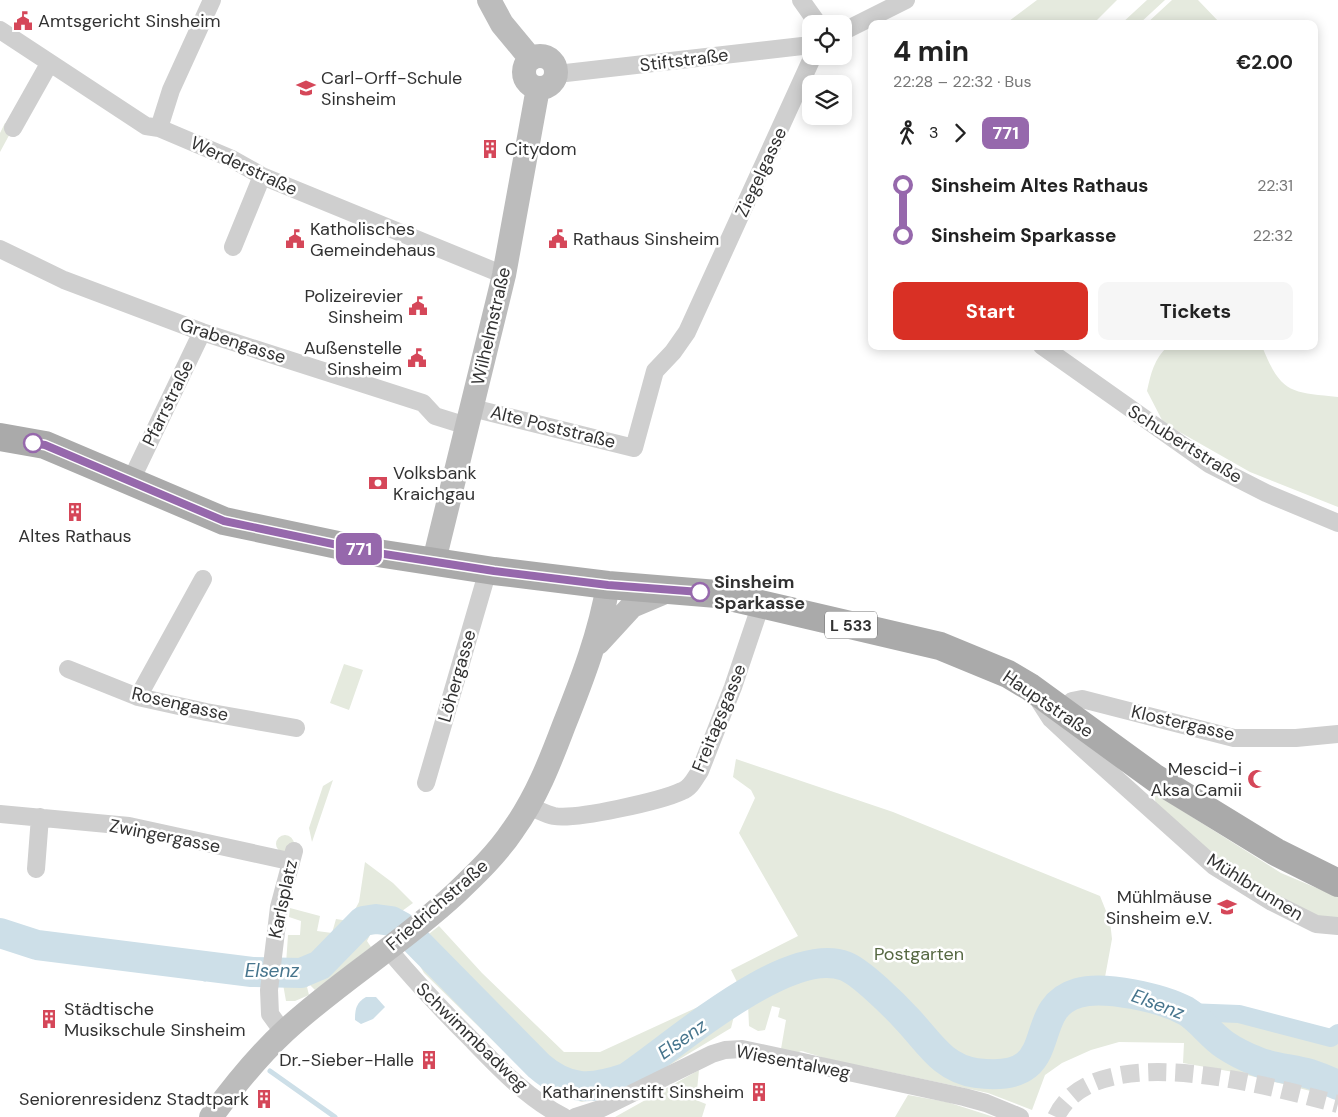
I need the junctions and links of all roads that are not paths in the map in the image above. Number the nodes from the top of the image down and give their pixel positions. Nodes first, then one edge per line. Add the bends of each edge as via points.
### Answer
1 (212, 0) edge
2 (489, 0) edge
3 (801, 0) edge
4 (906, 0) edge
5 (812, 15) edge
6 (852, 27) edge
7 (0, 30) edge
8 (802, 46) edge
9 (49, 64) junction
10 (809, 65) edge
11 (547, 81) junction
12 (13, 128) dead end
13 (159, 128) junction
14 (262, 176) junction
15 (233, 247) dead end
16 (0, 249) edge
17 (504, 275) junction
18 (202, 332) junction
19 (1047, 350) edge
20 (469, 417) junction
21 (0, 437) edge
22 (634, 448) joint
23 (134, 474) dead end
24 (1338, 523) edge
25 (434, 562) junction
26 (488, 570) junction
27 (203, 579) dead end
28 (608, 585) junction
29 (672, 590) junction
30 (761, 604) junction
31 (590, 652) junction
32 (68, 669) dead end
33 (1030, 687) junction
34 (138, 697) junction
35 (1064, 710) junction
36 (296, 728) dead end
37 (1338, 734) edge
38 (426, 783) dead end
39 (528, 806) junction
40 (0, 814) edge
41 (40, 818) junction
42 (292, 856) joint
43 (36, 869) dead end
44 (1338, 883) edge
45 (1338, 926) edge
46 (393, 945) junction
47 (284, 1032) junction
48 (211, 1117) edge
49 (564, 1117) edge
50 (575, 1117) edge
51 (1020, 1117) edge

1 - 13 street via 171,90
2 - 11 main road via 502,24 531,59 525,67 525,77 531,85
3 - 5 street
4 - 6 street
7 - 9 street, Werderstraße
8 - 11 street, Stiftstraße
9 - 12 street
9 - 13 street, Werderstraße via 146,126
10 - 22 street, Ziegelgasse via 687,332 674,352 655,371
11 - 17 main road, Wilhelmstraße
13 - 14 street, Werderstraße via 232,159
14 - 15 street
14 - 17 street, Werderstraße
16 - 18 street, Grabengasse via 64,280
17 - 20 main road, Wilhelmstraße
18 - 20 street, Grabengasse via 423,403 435,416
18 - 23 street, Pfarrstraße
19 - 24 street, Schubertstraße via 1209,464
20 - 22 street, Alte Poststraße
20 - 25 main road, Wilhelmstraße
21 - 25 main road, Hauptstraße / L 533 via 45,445 224,521
25 - 26 main road, Hauptstraße / L 533
26 - 28 main road, Hauptstraße / L 533
26 - 38 street, Löhergasse
27 - 34 street
28 - 29 main road, Hauptstraße / L 533
28 - 31 main road, Friedrichstraße via 602,617
29 - 30 main road, Hauptstraße / L 533 via 717,594
29 - 31 main road via 632,606
30 - 33 main road, Hauptstraße / L 533 via 940,646 1008,674
30 - 39 street, Freitagsgasse via 700,771 684,791 625,808 567,816 554,816
31 - 39 main road, Friedrichstraße via 548,766
32 - 34 street, Rosengasse
33 - 35 main road, Hauptstraße / L 533
33 - 45 street, Mühlbrunnen via 1051,719 1214,866 1272,902 1316,924
34 - 36 street, Rosengasse
35 - 37 street, Klostergasse via 1072,701 1082,699 1234,738
35 - 44 main road, Hauptstraße / L 533 via 1164,783 1276,852
39 - 46 main road, Friedrichstraße via 486,864
40 - 41 street, Zwingergasse
41 - 42 street, Zwingergasse via 130,826
41 - 43 street
42 - 47 street, Karlsplatz via 279,907 270,985 270,1014
46 - 47 main road, Friedrichstraße
46 - 49 street, Schwimmbadweg via 428,995 495,1064 547,1108
47 - 48 main road, Friedrichstraße
50 - 51 street, Wiesentalweg via 600,1109 712,1054 742,1049 964,1097

